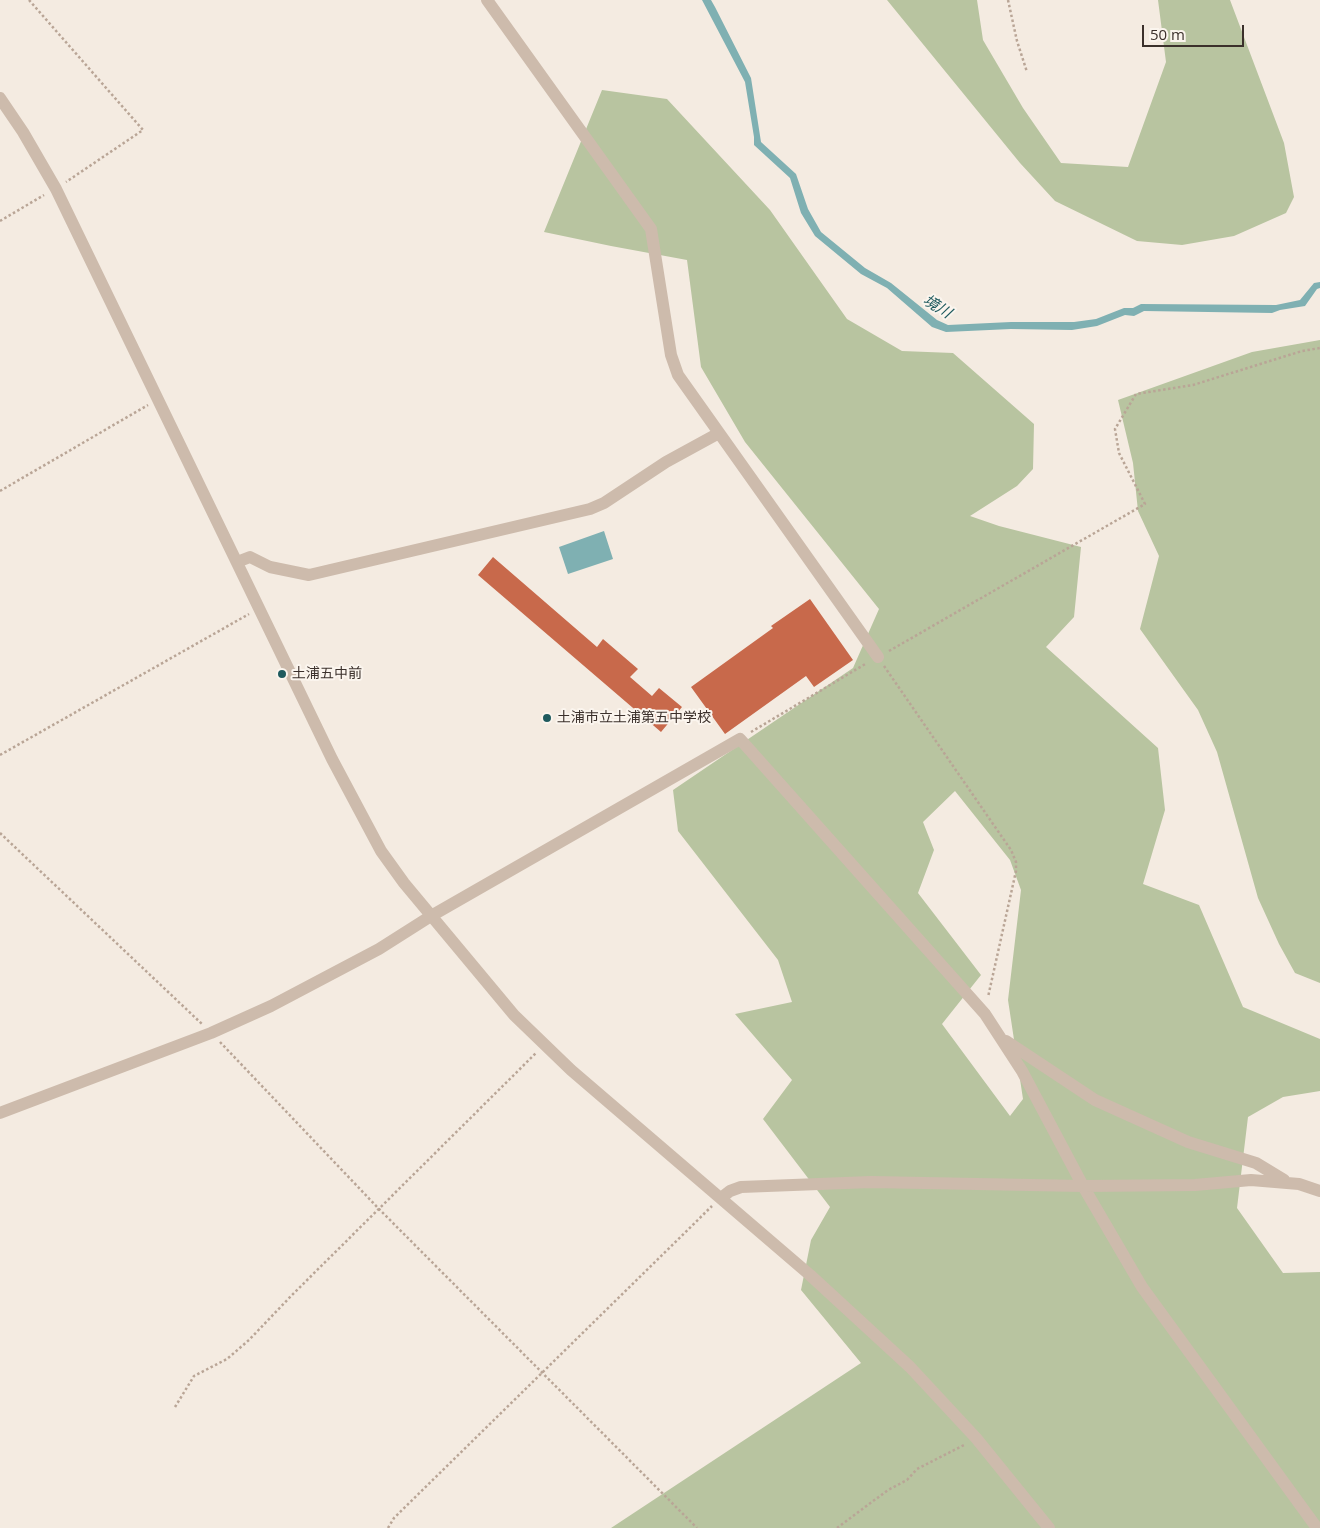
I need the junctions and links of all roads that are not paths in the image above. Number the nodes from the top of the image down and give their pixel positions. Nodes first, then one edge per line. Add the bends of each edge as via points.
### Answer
1 (487, 0) edge
2 (0, 98) edge
3 (719, 433) junction
4 (236, 562) junction
5 (878, 657) road end
6 (431, 916) junction
7 (999, 1037) junction
8 (0, 1113) edge
9 (1289, 1183) junction
10 (1083, 1186) junction
11 (1320, 1191) edge
12 (721, 1198) junction
13 (1049, 1528) edge
14 (1317, 1528) edge

1 - 3 street via 651,229 671,355 678,376
2 - 4 street via 56,189
3 - 4 street via 590,509 309,575 270,567 250,557
3 - 5 street
4 - 6 street via 359,813 380,851
6 - 7 street via 740,739 985,1014
6 - 8 street via 379,949 271,1006 211,1033
6 - 12 street via 508,1008 544,1045
7 - 9 street via 1095,1100 1188,1142 1256,1164
7 - 10 street via 1022,1071
9 - 10 street via 1251,1180 1195,1185
9 - 11 street
10 - 12 street via 870,1182 741,1187 730,1190
10 - 14 street via 1142,1287
12 - 13 street via 916,1374 976,1438

